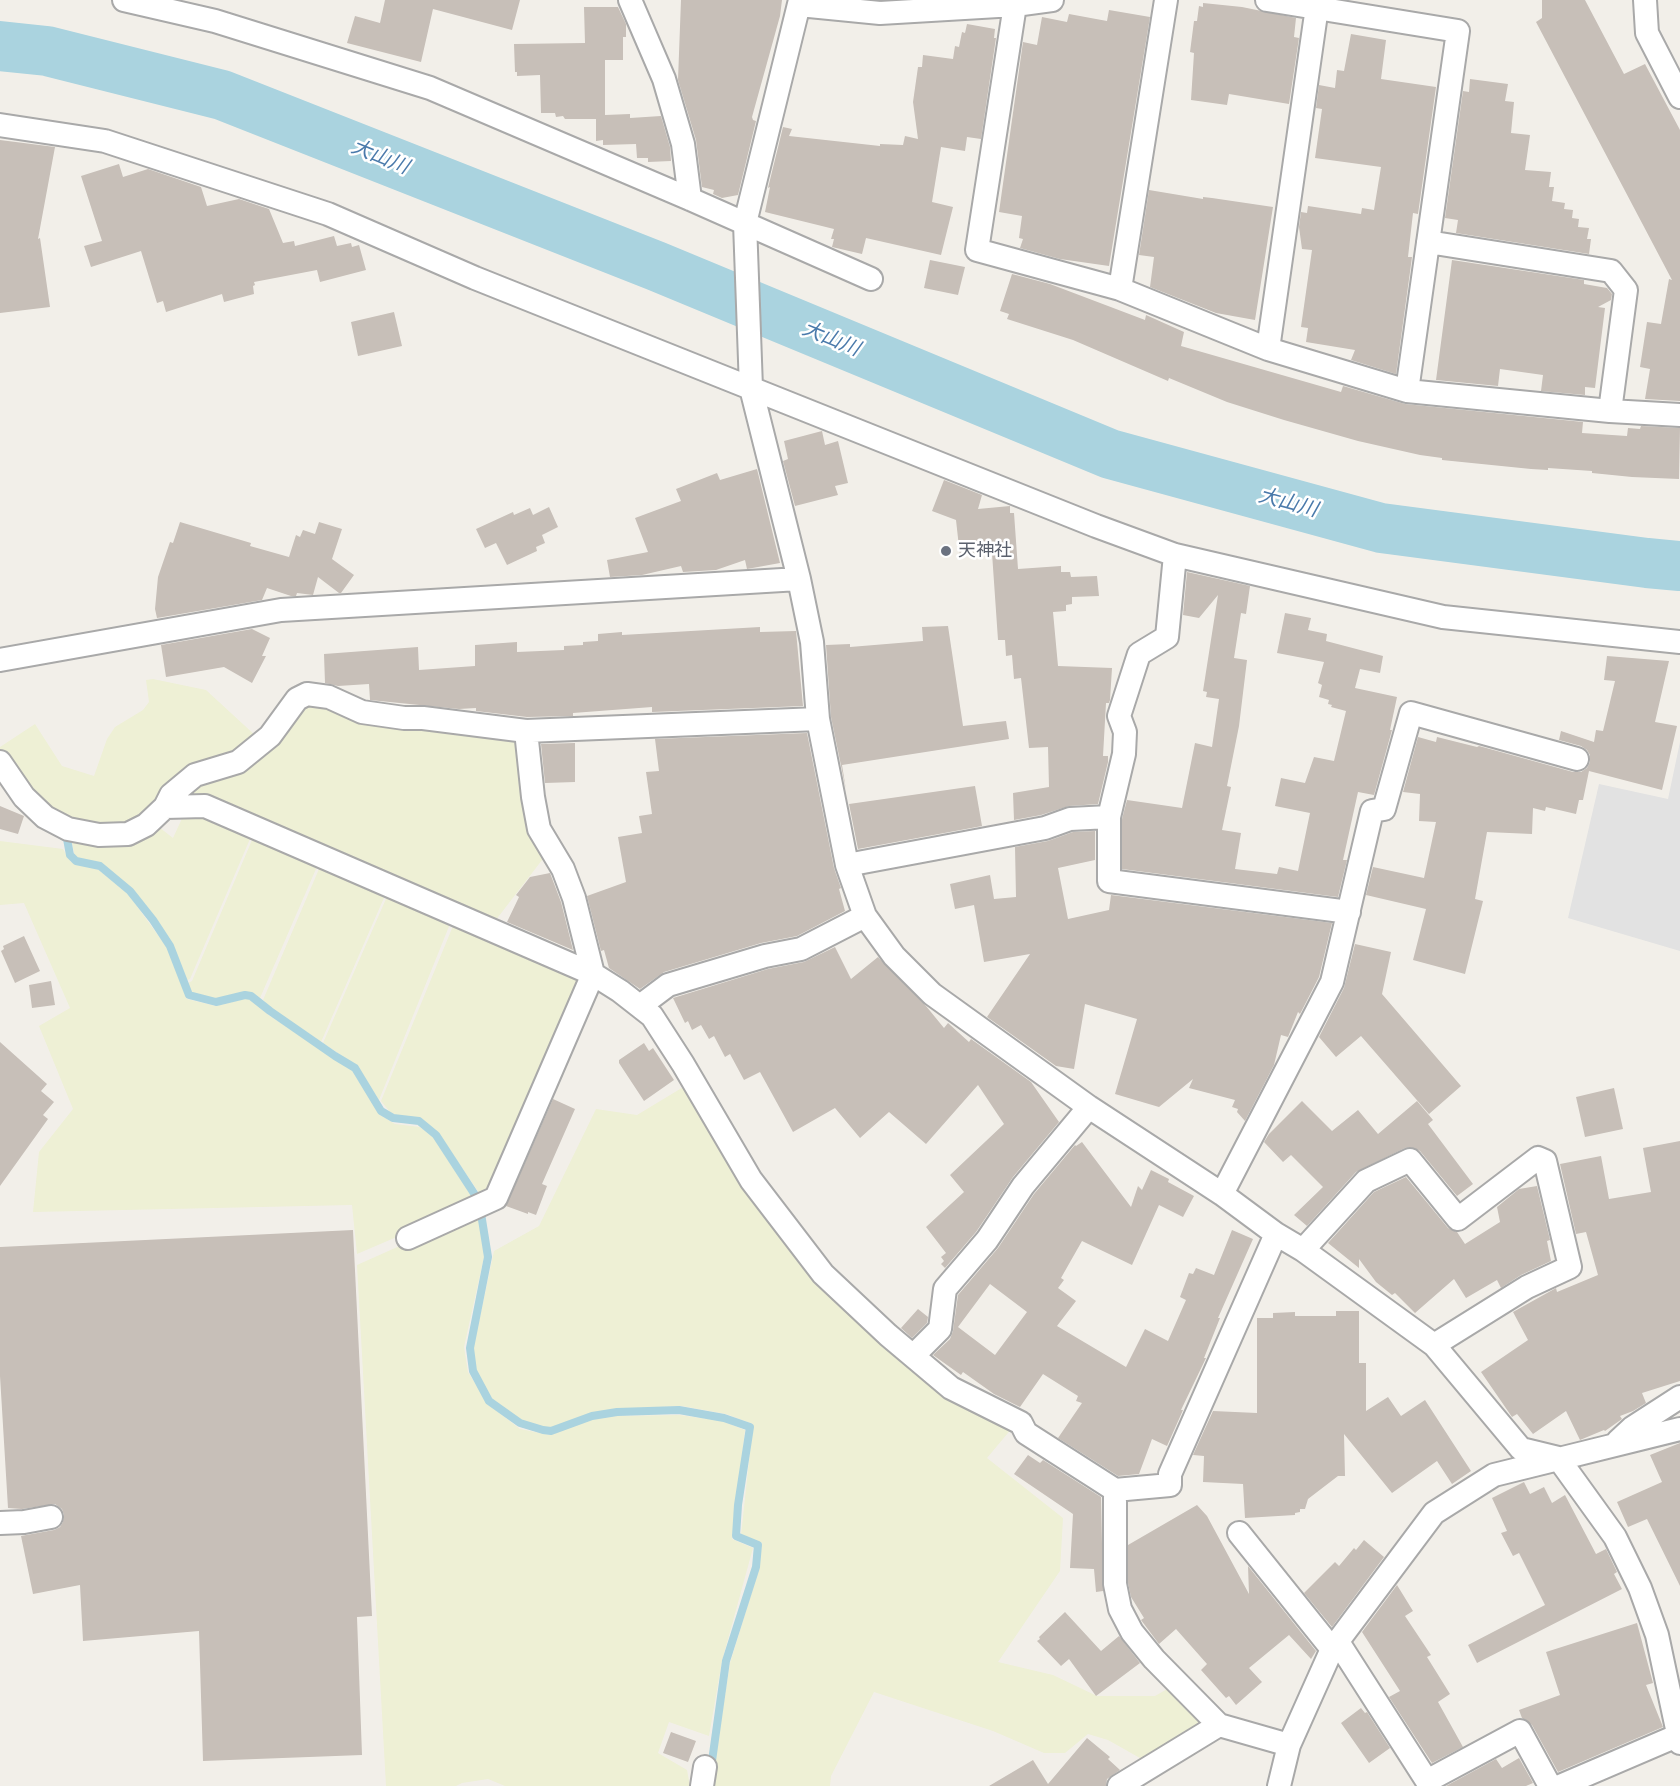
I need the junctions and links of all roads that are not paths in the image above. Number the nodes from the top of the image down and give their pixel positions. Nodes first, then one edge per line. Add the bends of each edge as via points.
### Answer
1 (124, 0) edge
2 (630, 0) edge
3 (1052, 0) edge
4 (1166, 0) edge
5 (1267, 0) edge
6 (1645, 0) edge
7 (799, 2) edge
8 (1015, 5) junction
9 (1317, 8) junction
10 (1680, 97) edge
11 (0, 125) edge
12 (690, 199) junction
13 (745, 224) junction
14 (1428, 242) junction
15 (871, 279) dead end
16 (1120, 289) junction
17 (1268, 350) junction
18 (751, 387) junction
19 (1407, 391) junction
20 (1610, 411) junction
21 (1680, 415) edge
22 (1175, 555) junction
23 (800, 579) junction
24 (1680, 642) edge
25 (0, 660) edge
26 (818, 719) junction
27 (526, 731) junction
28 (1577, 759) dead end
29 (0, 762) edge
30 (165, 807) junction
31 (1109, 817) junction
32 (847, 865) junction
33 (1349, 912) junction
34 (865, 916) junction
35 (593, 974) junction
36 (640, 1006) junction
37 (1089, 1107) junction
38 (1222, 1194) junction
39 (1276, 1234) junction
40 (408, 1238) dead end
41 (1303, 1250) junction
42 (1434, 1345) junction
43 (913, 1356) junction
44 (1680, 1397) edge
45 (1680, 1430) edge
46 (1613, 1445) junction
47 (1558, 1458) junction
48 (1115, 1490) junction
49 (51, 1517) dead end
50 (0, 1523) edge
51 (1239, 1533) dead end
52 (1335, 1646) junction
53 (1219, 1725) junction
54 (1679, 1727) edge
55 (1289, 1745) junction
56 (1119, 1786) edge
57 (1279, 1786) edge
58 (1550, 1786) edge
59 (1560, 1786) edge

1 - 12 street via 215,21 430,88
2 - 12 street via 667,90 683,144
3 - 8 street
4 - 16 street
5 - 9 street
6 - 10 street via 1647,33
7 - 8 street via 880,13
7 - 13 street
8 - 16 street via 977,250
9 - 14 street via 1458,31
9 - 17 street
11 - 18 street via 105,141 328,214 475,278
12 - 13 street
13 - 15 street
13 - 18 street
14 - 19 street
14 - 20 street via 1611,271 1626,290
16 - 17 street
17 - 19 street
18 - 22 street
18 - 23 street
19 - 20 street
20 - 21 street
22 - 24 street via 1443,617
22 - 31 street via 1167,637 1139,654 1119,716 1125,732 1124,754
23 - 25 street via 281,610
23 - 26 street via 812,642
26 - 27 street
26 - 32 street
27 - 30 street via 362,712 329,697 307,694 297,699 270,736 238,762 195,775 171,795
27 - 35 street via 539,828 563,869 574,898
28 - 33 street via 1411,713 1384,810 1372,811
29 - 30 street via 24,797 45,817 68,829 128,834 146,825
30 - 35 street via 205,806
31 - 32 street via 1070,819 1045,828
31 - 33 street via 1109,881
32 - 34 street
33 - 38 street via 1332,982
34 - 36 street via 801,949 668,985
34 - 37 street via 894,956 932,994
35 - 36 street
35 - 40 street via 496,1198
36 - 43 street via 652,1016 683,1064 751,1180 823,1274
37 - 38 street
37 - 43 street via 945,1289 940,1329
38 - 39 street
39 - 41 street
39 - 48 street via 1170,1474 1170,1485
41 - 42 street
41 - 42 street via 1366,1180 1410,1160 1458,1219 1538,1158 1545,1161 1570,1268 1527,1287
42 - 47 street via 1521,1449
43 - 48 street via 951,1389 1021,1423 1026,1433
44 - 46 street
45 - 46 street
46 - 47 street
47 - 52 street via 1494,1475 1434,1513
47 - 54 street via 1615,1537 1640,1587 1657,1635
48 - 53 street via 1115,1584 1120,1609 1132,1632 1154,1659
49 - 50 street
51 - 52 street
52 - 55 street
52 - 58 street via 1427,1780 1520,1731
53 - 55 street
53 - 56 street
54 - 59 street
55 - 57 street

